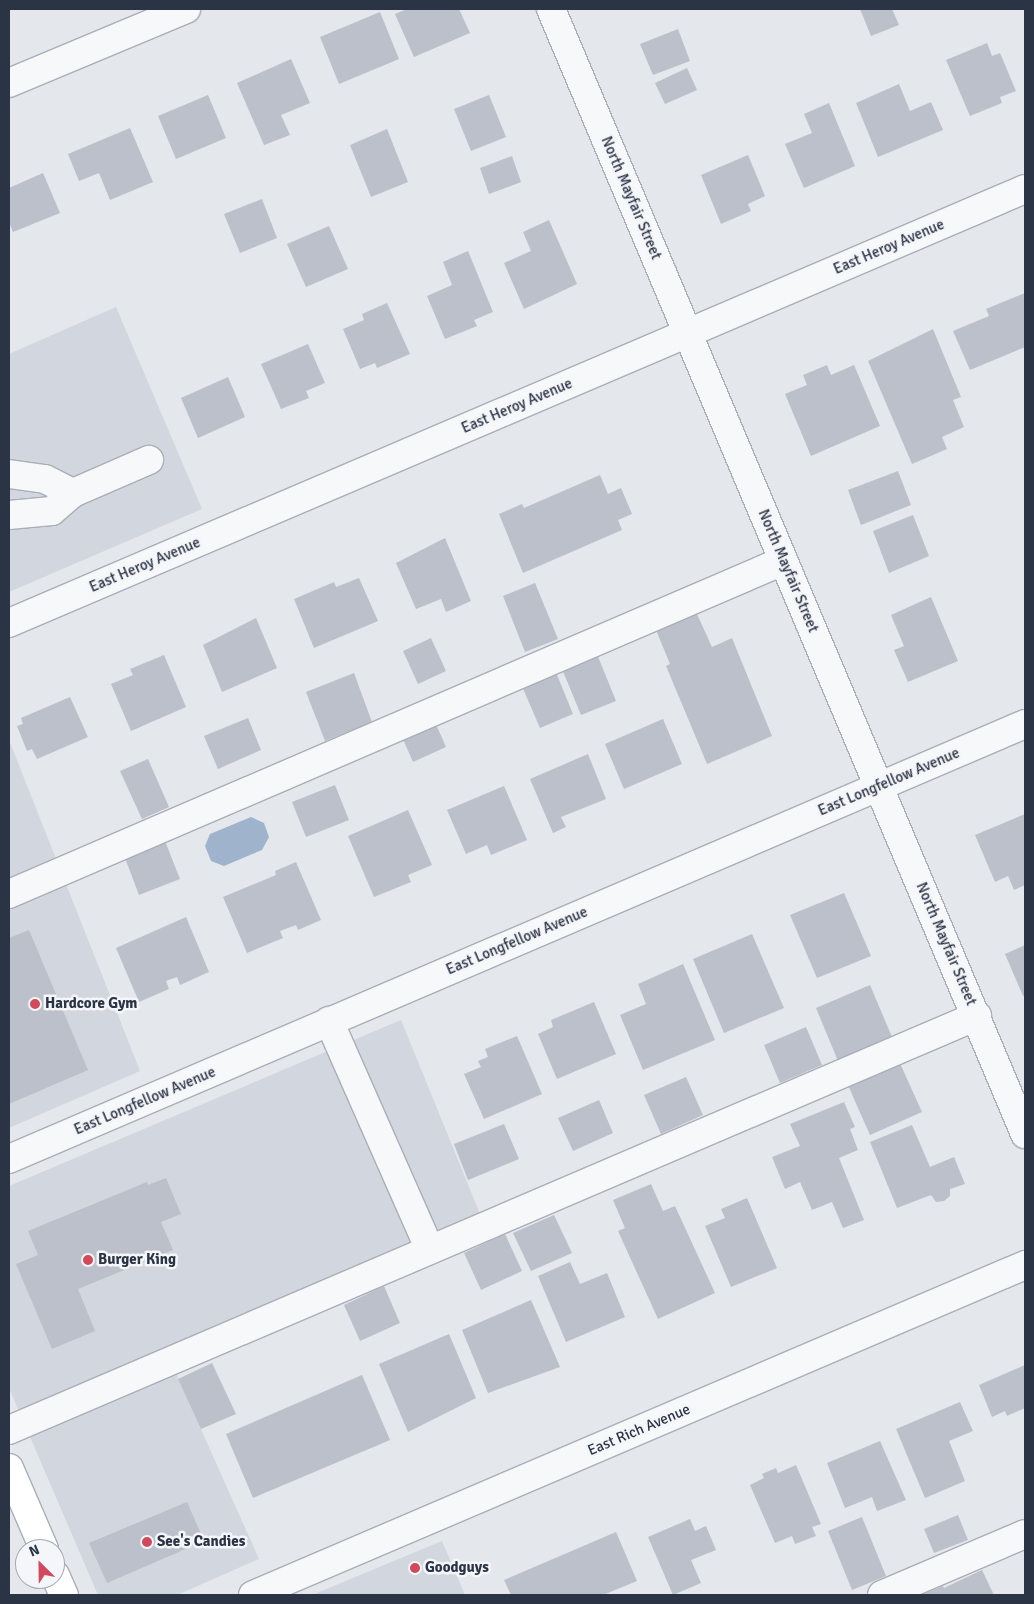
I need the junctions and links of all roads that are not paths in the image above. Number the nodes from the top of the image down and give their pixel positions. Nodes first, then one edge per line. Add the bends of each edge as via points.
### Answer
1 (186, 9) edge
2 (551, 9) edge
3 (9, 83) edge
4 (1025, 189) edge
5 (688, 332) junction
6 (149, 460) dead end
7 (9, 474) edge
8 (73, 493) junction
9 (9, 515) edge
10 (783, 560) junction
11 (9, 623) edge
12 (1025, 724) edge
13 (880, 786) junction
14 (9, 894) edge
15 (977, 1016) junction
16 (329, 1022) junction
17 (1025, 1134) edge
18 (9, 1160) edge
19 (430, 1250) junction
20 (1025, 1265) edge
21 (9, 1430) edge
22 (9, 1468) edge
23 (1025, 1534) edge
24 (40, 1539) edge
25 (253, 1595) edge
26 (882, 1595) edge

1 - 3 street
2 - 5 street, North Mayfair Street
4 - 5 street, East Heroy Avenue
5 - 10 street, North Mayfair Street
5 - 11 street, East Heroy Avenue
6 - 8 street
7 - 8 street via 45,479
8 - 9 street via 52,511
10 - 13 street, North Mayfair Street
10 - 14 street
12 - 13 street, East Longfellow Avenue
13 - 15 street, North Mayfair Street
13 - 16 street, East Longfellow Avenue
15 - 17 street, North Mayfair Street
15 - 19 street
16 - 18 street, East Longfellow Avenue
16 - 19 street
19 - 21 street
20 - 25 street, East Rich Avenue
22 - 24 main road
23 - 26 street

